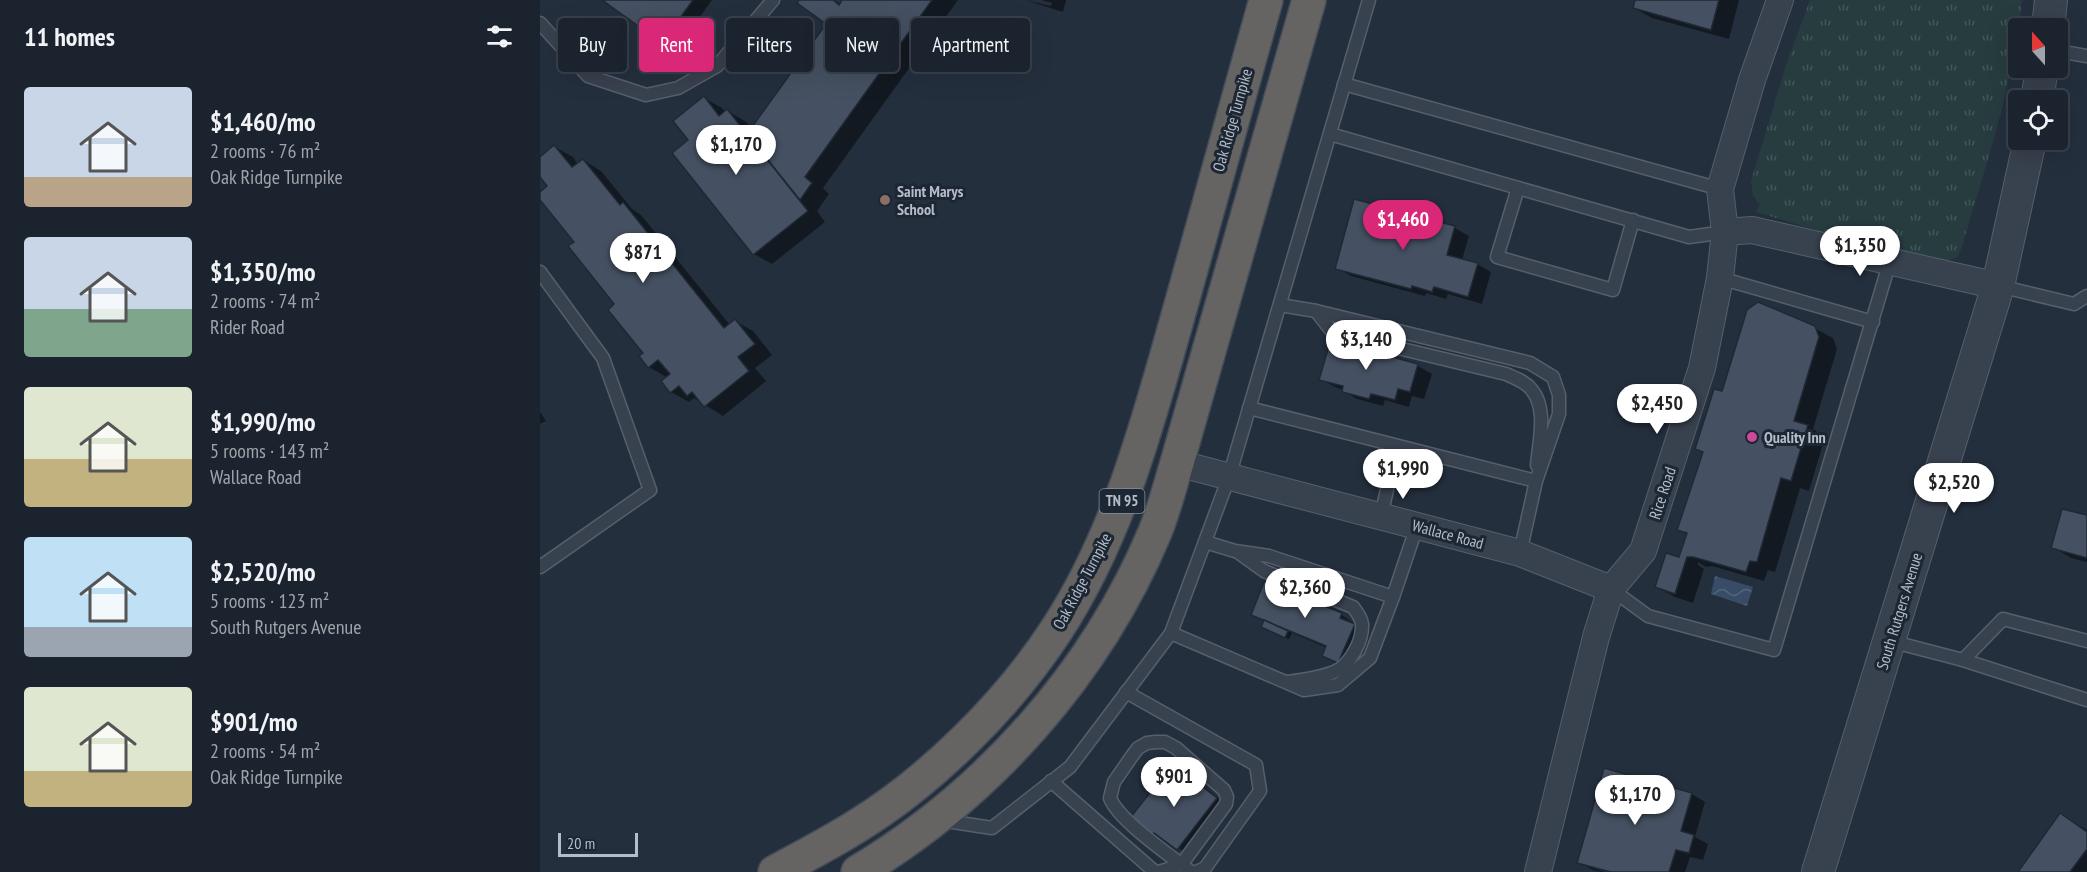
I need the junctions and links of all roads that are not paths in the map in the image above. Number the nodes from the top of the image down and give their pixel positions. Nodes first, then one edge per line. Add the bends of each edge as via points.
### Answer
1 (773, 0) edge
2 (1266, 0) edge
3 (1309, 0) edge
4 (1369, 0) edge
5 (1780, 0) edge
6 (2051, 0) edge
7 (2049, 18) edge
8 (540, 23) edge
9 (2068, 53) edge
10 (2087, 56) edge
11 (1344, 84) junction
12 (1330, 134) junction
13 (2028, 150) edge
14 (1518, 188) junction
15 (1720, 189) junction
16 (1633, 220) junction
17 (1725, 232) junction
18 (1890, 261) junction
19 (540, 272) edge
20 (1720, 278) junction
21 (1998, 286) junction
22 (2087, 297) edge
23 (1280, 305) junction
24 (1316, 311) junction
25 (1872, 322) junction
26 (1249, 408) junction
27 (1397, 446) junction
28 (1177, 463) junction
29 (1229, 477) junction
30 (1536, 481) junction
31 (1381, 516) junction
32 (1417, 526) junction
33 (1205, 542) junction
34 (1235, 551) junction
35 (1520, 553) junction
36 (540, 567) edge
37 (1611, 589) junction
38 (1393, 597) junction
39 (1171, 633) junction
40 (1889, 641) junction
41 (2087, 641) edge
42 (1963, 660) junction
43 (1286, 683) junction
44 (1126, 692) junction
45 (2087, 700) edge
46 (1051, 781) junction
47 (935, 819) junction
48 (876, 865) edge
49 (1186, 868) edge
50 (775, 872) edge
51 (1157, 872) edge
52 (1196, 872) edge
53 (1538, 872) edge
54 (1818, 872) edge

1 - 8 lane via 717,66 678,88 646,95 588,76
2 - 50 highway, Oak Ridge Turnpike / TN 95 via 1165,364 1124,493 1080,590 1027,670 963,740 859,825
3 - 28 highway, TN 95
4 - 11 lane
5 - 15 street, Rice Road
6 - 7 street
9 - 10 lane
11 - 12 lane
11 - 15 lane
12 - 14 lane
12 - 23 lane
13 - 21 street, South Rutgers Avenue
14 - 16 lane
14 - 16 lane via 1497,257 1613,290
15 - 17 street, Rice Road
16 - 17 lane via 1689,237
17 - 18 street via 1752,230
17 - 20 street, Rice Road
18 - 21 street
18 - 25 lane
19 - 36 lane via 603,358 650,490
20 - 25 lane
20 - 37 street, Rice Road via 1702,368 1643,550
21 - 22 lane via 2074,303
21 - 40 street, South Rutgers Avenue
23 - 24 lane
23 - 26 lane
24 - 30 lane via 1330,329 1506,374 1531,388 1541,416
24 - 30 lane via 1530,363 1553,377 1559,394 1559,414
25 - 37 lane via 1774,651 1648,616
26 - 27 lane
26 - 29 lane
27 - 30 lane
27 - 31 lane
28 - 29 street, Wallace Road
28 - 47 highway, TN 95 via 1155,531 1104,630 1036,723
29 - 31 street, Wallace Road
29 - 33 lane
30 - 35 lane
31 - 32 street, Wallace Road
32 - 35 street, Wallace Road
32 - 38 lane
33 - 34 lane
33 - 39 lane
34 - 38 lane via 1269,556
34 - 43 lane via 1264,571 1353,607 1359,615 1361,634 1347,662 1329,674
35 - 37 street, Wallace Road
37 - 53 street, Rice Road
38 - 43 lane via 1370,658 1338,685 1304,690
39 - 43 lane
39 - 44 lane
40 - 42 lane
40 - 54 street, South Rutgers Avenue
41 - 42 lane via 2003,619
42 - 45 lane
44 - 46 lane via 1070,767
44 - 52 lane via 1256,765 1260,791 1205,868
46 - 47 lane via 992,828
46 - 51 lane
47 - 48 highway, TN 95
49 - 49 lane via 1227,797 1219,784 1176,748 1165,742 1147,743 1138,748 1114,782 1110,798 1120,814
49 - 51 lane

